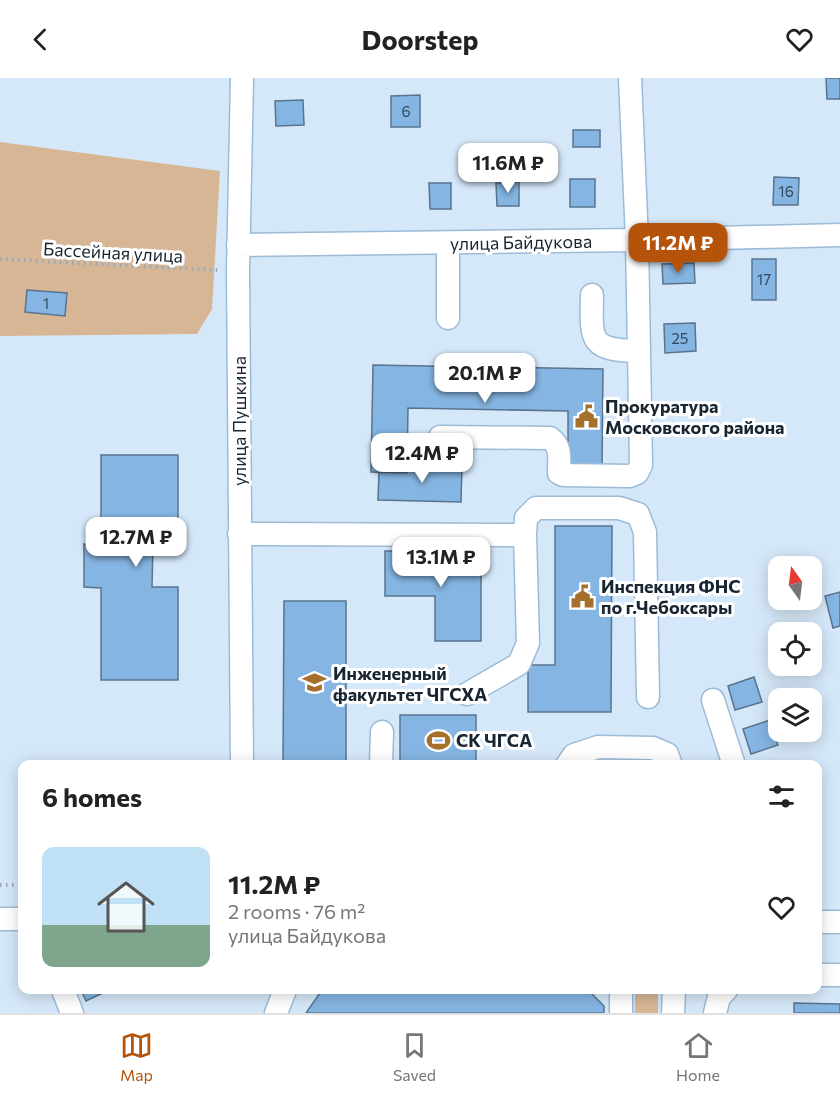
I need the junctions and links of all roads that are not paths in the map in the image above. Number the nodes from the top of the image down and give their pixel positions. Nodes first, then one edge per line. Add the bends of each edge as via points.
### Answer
1 (242, 78) edge
2 (630, 78) edge
3 (840, 235) edge
4 (637, 240) junction
5 (448, 243) junction
6 (238, 245) junction
7 (592, 295) dead end
8 (448, 318) dead end
9 (639, 351) junction
10 (440, 437) dead end
11 (239, 534) junction
12 (525, 535) junction
13 (467, 694) dead end
14 (648, 697) dead end
15 (713, 700) dead end
16 (382, 732) dead end
17 (243, 760) edge
18 (381, 760) edge
19 (570, 760) edge
20 (669, 760) edge
21 (732, 760) edge
22 (0, 919) edge
23 (18, 919) edge
24 (822, 922) edge
25 (840, 922) edge
26 (822, 975) edge
27 (840, 975) edge
28 (65, 994) edge
29 (283, 994) edge
30 (621, 994) edge
31 (674, 994) edge
32 (722, 994) edge
33 (72, 1013) edge
34 (276, 1013) edge
35 (621, 1013) edge
36 (674, 1013) edge
37 (715, 1013) edge

1 - 6 street, улица Пушкина
2 - 4 street
3 - 4 street, улица Байдукова
4 - 5 street, улица Байдукова
4 - 9 street
5 - 6 street, улица Байдукова
5 - 8 street
6 - 11 street, улица Пушкина
7 - 9 street via 591,323 601,346
9 - 10 street via 641,465 630,477 563,475 559,473 557,444 550,438
11 - 12 street
11 - 17 street, улица Пушкина
12 - 13 street via 528,643 519,664
12 - 14 street via 526,518 536,508 619,508 638,514 645,532
15 - 21 street
16 - 18 street
19 - 20 street via 574,755 598,747 653,748 666,754
22 - 23 street
24 - 25 street
26 - 27 street
28 - 33 street
29 - 34 street
30 - 35 street
31 - 36 street
32 - 37 street

